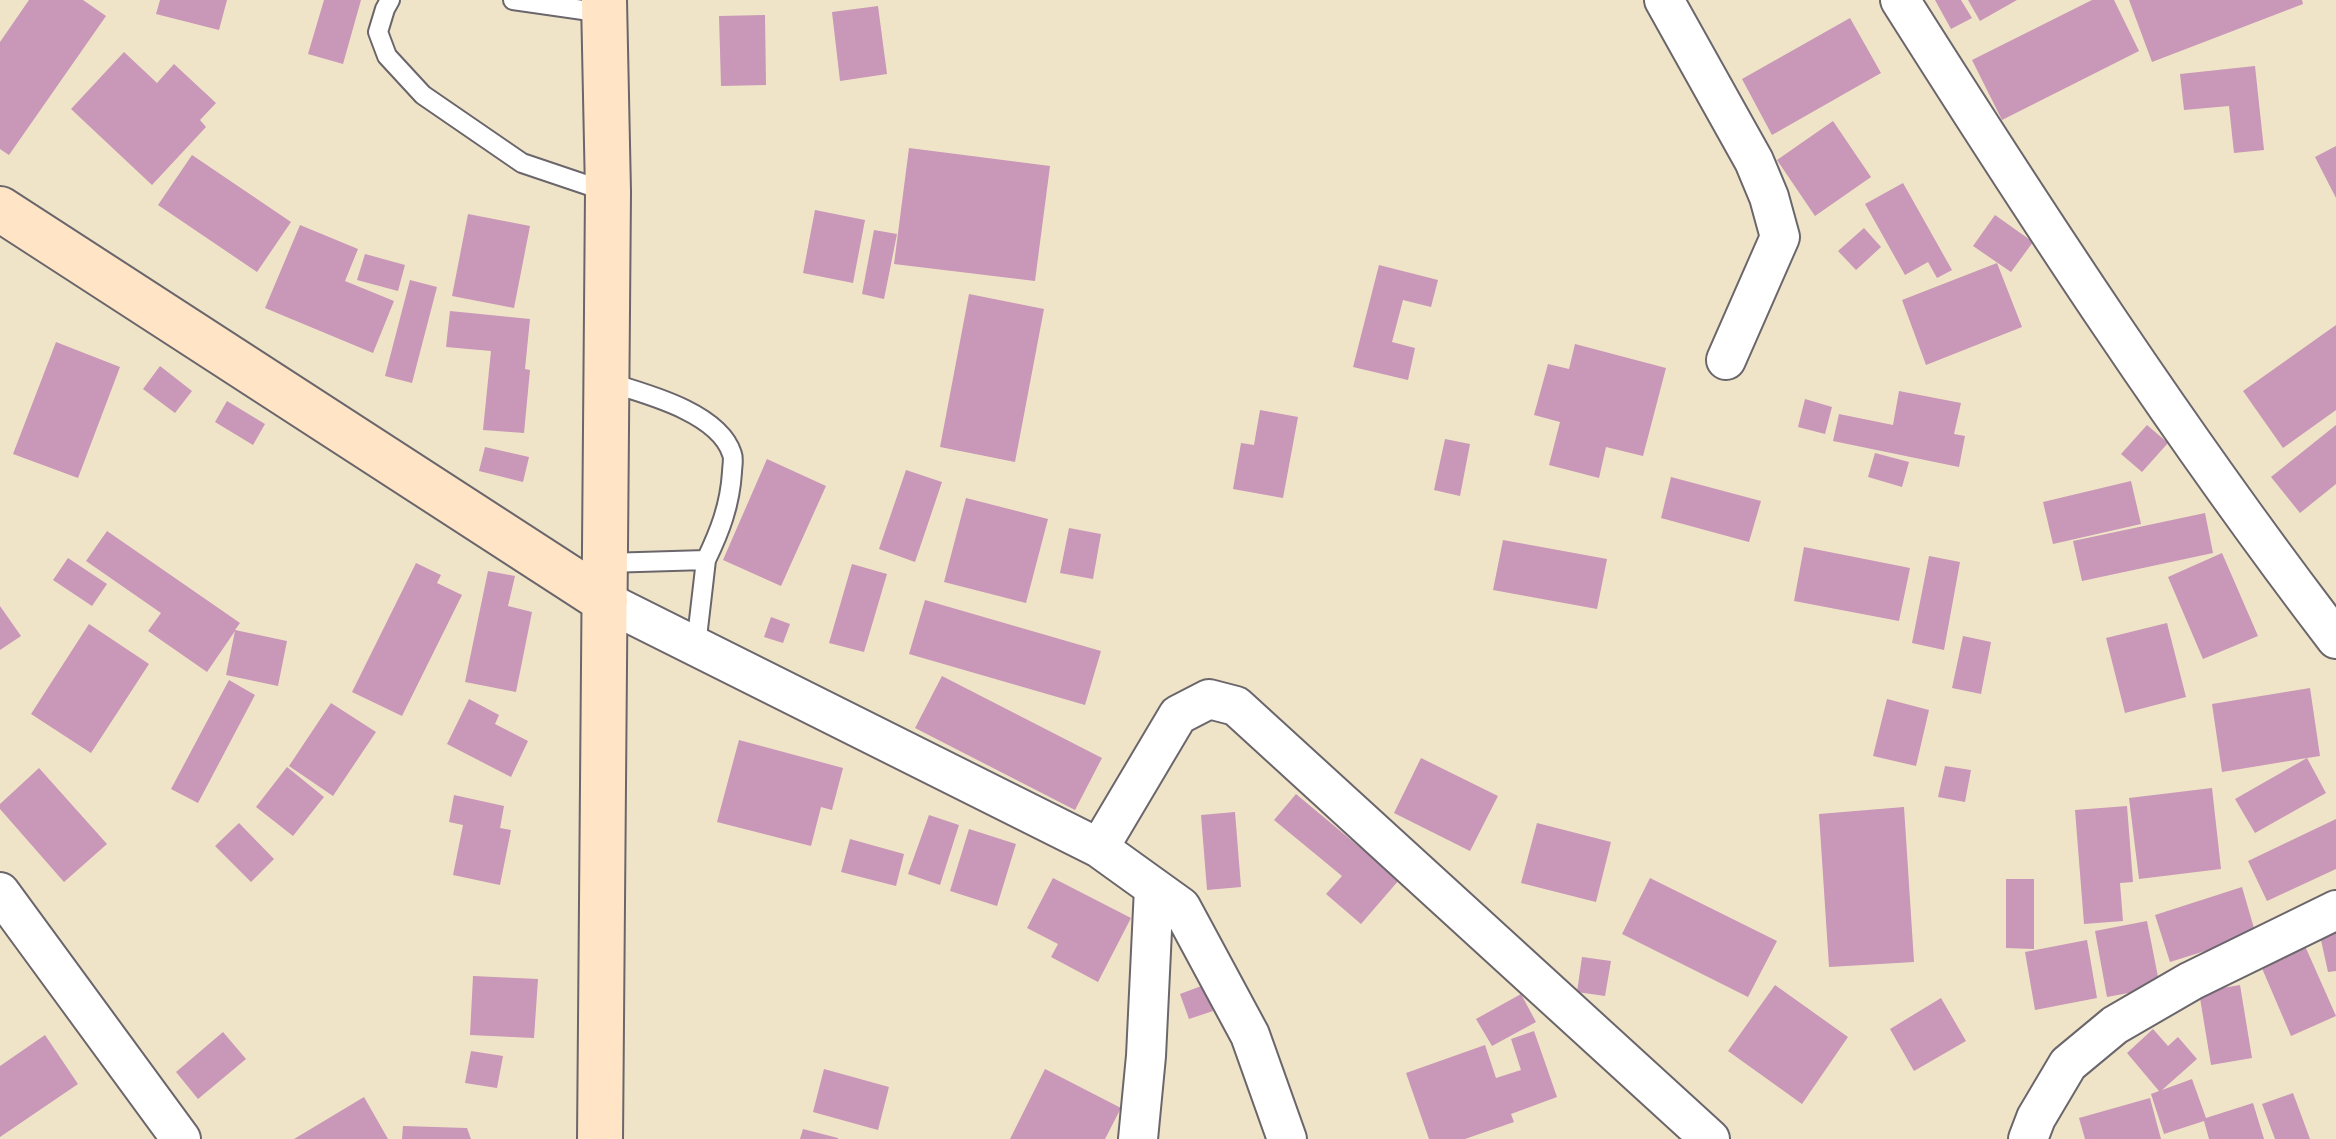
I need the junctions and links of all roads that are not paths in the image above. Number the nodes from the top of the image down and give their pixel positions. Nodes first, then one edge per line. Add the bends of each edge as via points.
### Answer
1 (390, 0) edge
2 (513, 0) edge
3 (1664, 0) edge
4 (1900, 0) edge
5 (604, 6) edge
6 (608, 192) junction
7 (0, 209) edge
8 (1726, 360) dead end
9 (607, 382) junction
10 (706, 560) junction
11 (606, 582) junction
12 (2336, 639) edge
13 (696, 646) junction
14 (1099, 848) junction
15 (1154, 888) junction
16 (0, 892) edge
17 (2336, 910) edge
18 (181, 1139) edge
19 (600, 1139) edge
20 (1138, 1139) edge
21 (1287, 1139) edge
22 (1710, 1139) edge
23 (2028, 1139) edge

1 - 6 lane via 378,32 387,56 423,95 522,163
2 - 5 lane
3 - 8 street via 1754,161 1780,237
4 - 12 street via 2062,255 2250,527
5 - 6 main road
6 - 9 main road
7 - 11 main road
9 - 10 lane via 669,400 721,436 733,454 730,499
9 - 11 main road
10 - 11 lane
10 - 13 lane
11 - 13 street
11 - 19 main road
13 - 14 street
14 - 15 street
14 - 22 street via 1178,715 1209,699 1236,706
15 - 20 street
15 - 21 street via 1181,907 1250,1035
16 - 18 street
17 - 23 street via 2115,1025 2068,1064

